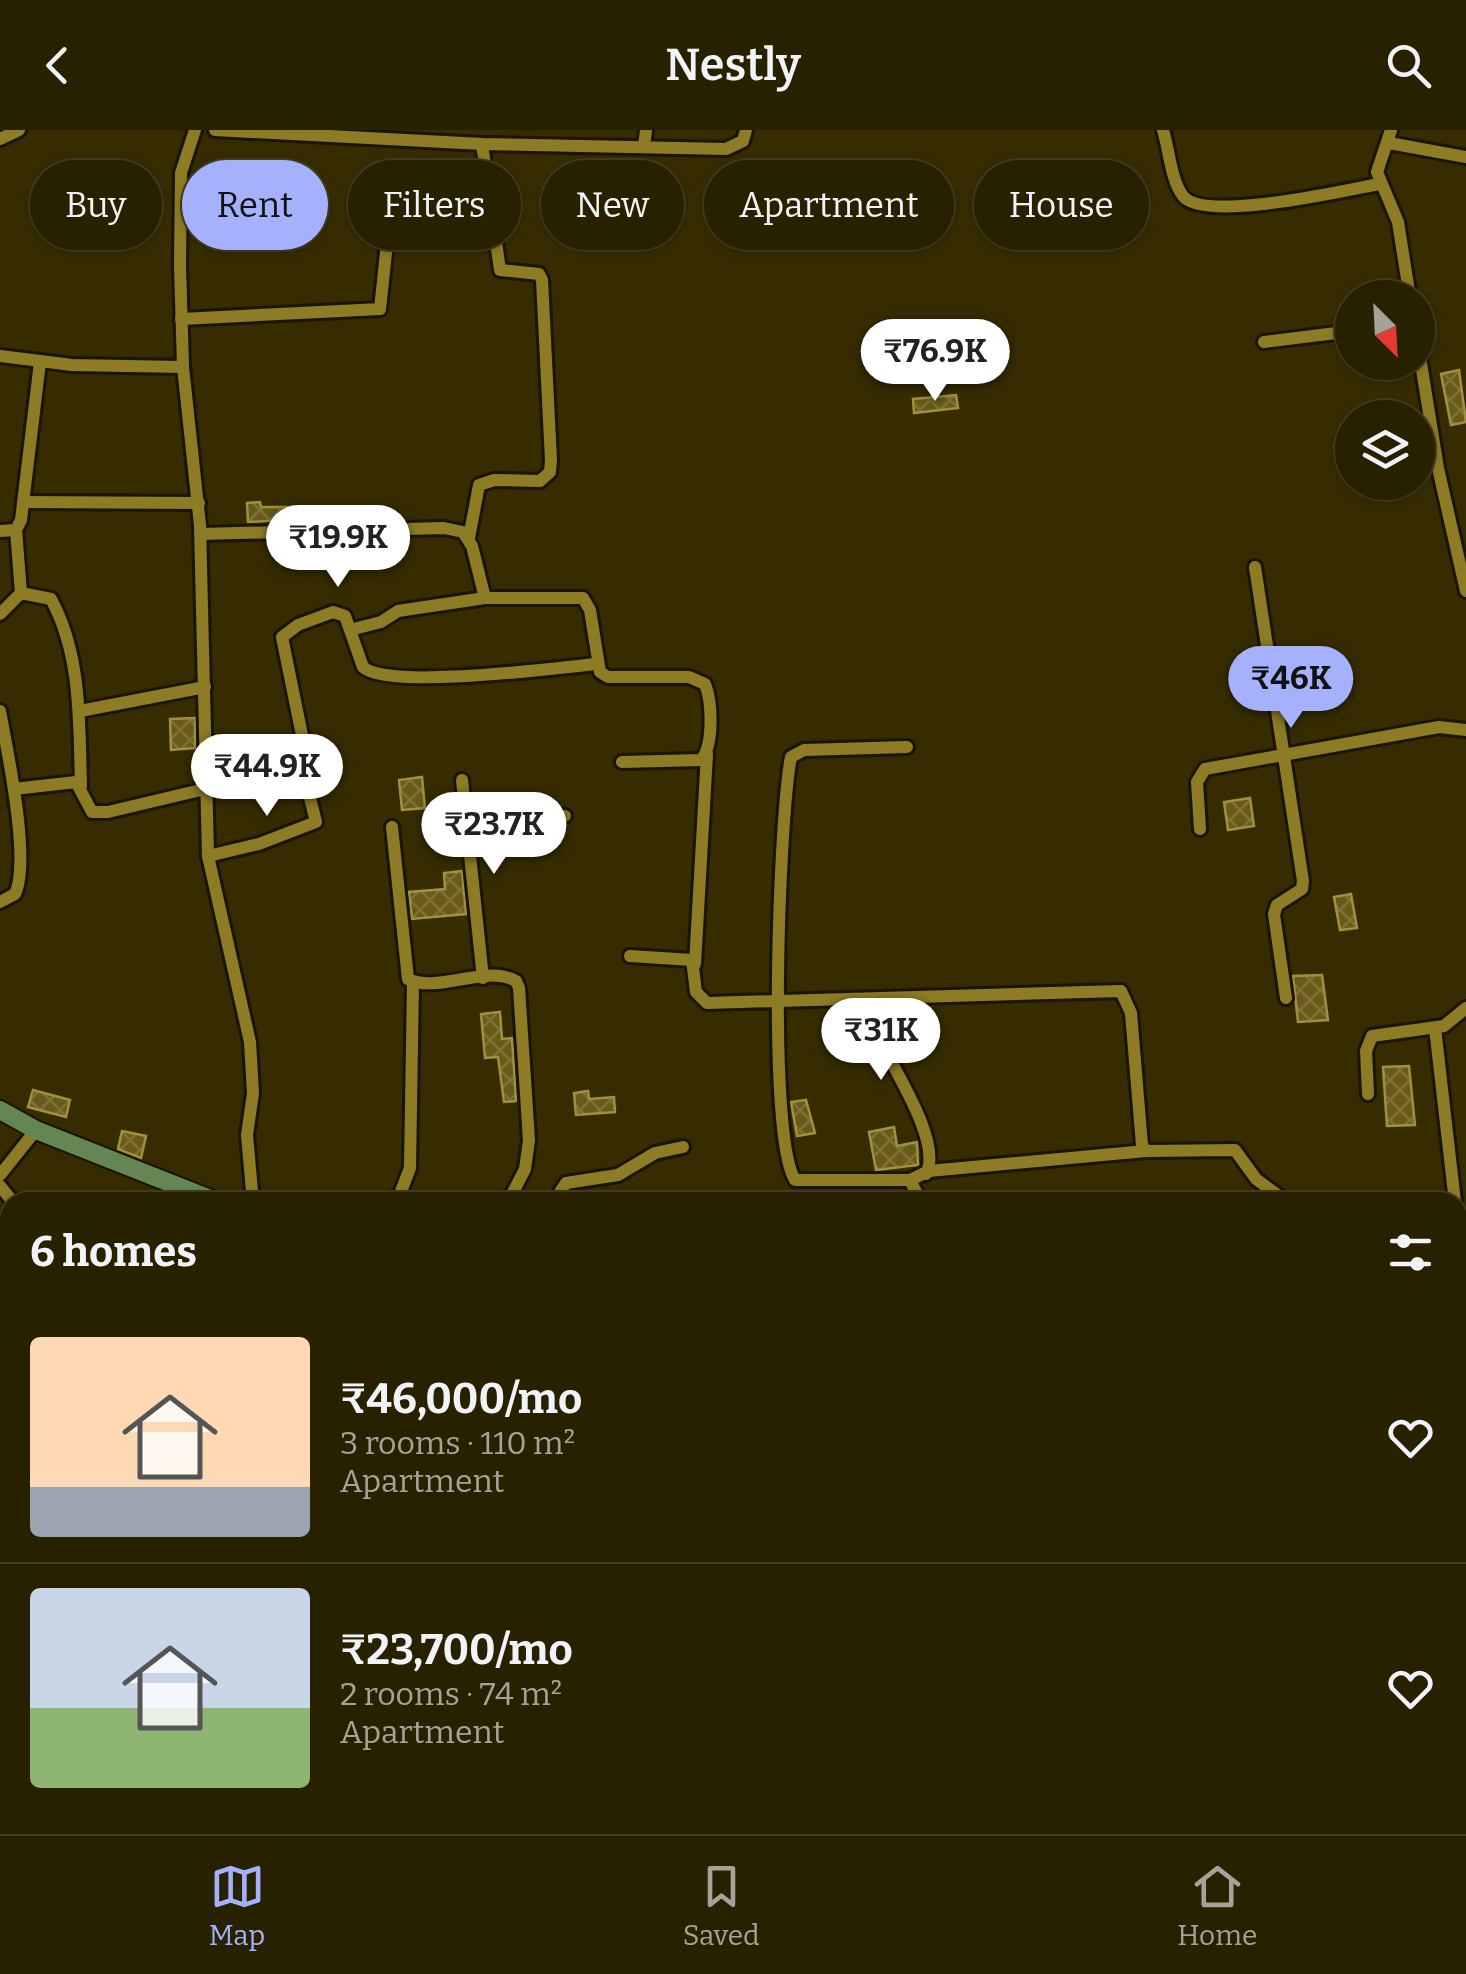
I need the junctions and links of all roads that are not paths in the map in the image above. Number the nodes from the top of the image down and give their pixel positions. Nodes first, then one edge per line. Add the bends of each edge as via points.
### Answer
1 (18, 130) edge
2 (196, 130) edge
3 (215, 130) edge
4 (646, 130) edge
5 (746, 130) edge
6 (1164, 130) edge
7 (1390, 137) edge
8 (0, 139) edge
9 (482, 144) junction
10 (644, 146) junction
11 (1466, 157) edge
12 (1379, 184) junction
13 (386, 250) edge
14 (1407, 280) edge
15 (181, 320) junction
16 (1335, 333) edge
17 (1264, 342) dead end
18 (0, 356) edge
19 (40, 362) junction
20 (184, 367) junction
21 (1424, 380) edge
22 (23, 502) junction
23 (198, 503) junction
24 (16, 530) junction
25 (0, 531) edge
26 (200, 534) junction
27 (469, 538) junction
28 (1255, 567) dead end
29 (1466, 591) edge
30 (21, 593) junction
31 (485, 598) junction
32 (0, 614) edge
33 (350, 630) junction
34 (596, 664) junction
35 (205, 687) junction
36 (0, 710) edge
37 (80, 711) junction
38 (1466, 730) edge
39 (907, 747) dead end
40 (707, 754) junction
41 (1286, 754) junction
42 (622, 762) dead end
43 (302, 766) junction
44 (462, 780) dead end
45 (81, 786) junction
46 (14, 790) junction
47 (206, 792) junction
48 (466, 816) junction
49 (565, 816) dead end
50 (392, 827) dead end
51 (1200, 829) dead end
52 (208, 856) junction
53 (0, 902) edge
54 (630, 956) dead end
55 (695, 964) junction
56 (483, 978) junction
57 (414, 983) junction
58 (1286, 998) dead end
59 (884, 1000) junction
60 (778, 1001) junction
61 (1466, 1008) edge
62 (1436, 1028) junction
63 (1368, 1094) dead end
64 (0, 1110) edge
65 (36, 1130) junction
66 (683, 1147) dead end
67 (1146, 1151) junction
68 (929, 1172) junction
69 (0, 1175) edge
70 (913, 1182) junction
71 (193, 1192) edge
72 (252, 1192) edge
73 (401, 1192) edge
74 (513, 1192) edge
75 (560, 1192) edge
76 (917, 1192) edge
77 (1274, 1192) edge
78 (1455, 1192) edge

1 - 8 street
2 - 15 street via 181,173
3 - 9 street
4 - 10 street
5 - 10 street via 743,142 726,149
6 - 12 street via 1181,194 1190,202 1241,206
7 - 11 street
7 - 12 street via 1377,160
9 - 10 street
9 - 27 street via 500,270 539,274 542,280 551,460 540,481 479,485
12 - 14 street via 1398,222
13 - 15 street via 380,309
15 - 20 street
16 - 17 street
18 - 19 street
19 - 20 street
19 - 22 street
20 - 23 street
21 - 29 street
22 - 23 street
22 - 24 street
23 - 26 street
24 - 25 street
24 - 30 street
26 - 27 street via 456,528
26 - 35 street
27 - 31 street
28 - 41 street
30 - 32 street
30 - 37 street via 47,596 54,604
31 - 33 street via 398,611
31 - 34 street via 583,598
33 - 34 street via 363,667 380,675
33 - 43 street via 344,616 332,612 282,637 306,755
34 - 40 street via 608,676 689,677 705,684
35 - 37 street
35 - 47 street
36 - 46 street
37 - 45 street
38 - 41 street via 1438,727
39 - 60 street via 790,756
40 - 42 street via 691,762
40 - 55 street
41 - 51 street via 1198,774
41 - 58 street via 1303,880 1302,889 1274,914
43 - 47 street
43 - 52 street via 316,822
44 - 48 street
45 - 46 street
45 - 47 street via 88,808 98,813
46 - 53 street via 18,888
47 - 52 street
48 - 49 street
48 - 56 street
50 - 57 street via 406,971
52 - 72 street via 250,1042
54 - 55 street
55 - 60 street via 696,992 707,1003
56 - 57 street
56 - 74 street via 508,977 522,997 529,1140
57 - 73 street via 410,1168
59 - 60 street
59 - 67 street via 1121,991 1129,1002
59 - 68 street via 879,1039 910,1098 927,1144
60 - 70 street via 778,1087 795,1180
61 - 62 street
62 - 63 street via 1372,1036
62 - 78 street
64 - 65 street
65 - 69 street
65 - 71 street
66 - 75 street via 655,1152 625,1172 566,1183
67 - 68 street
67 - 77 street via 1235,1150
68 - 70 street
70 - 76 street

